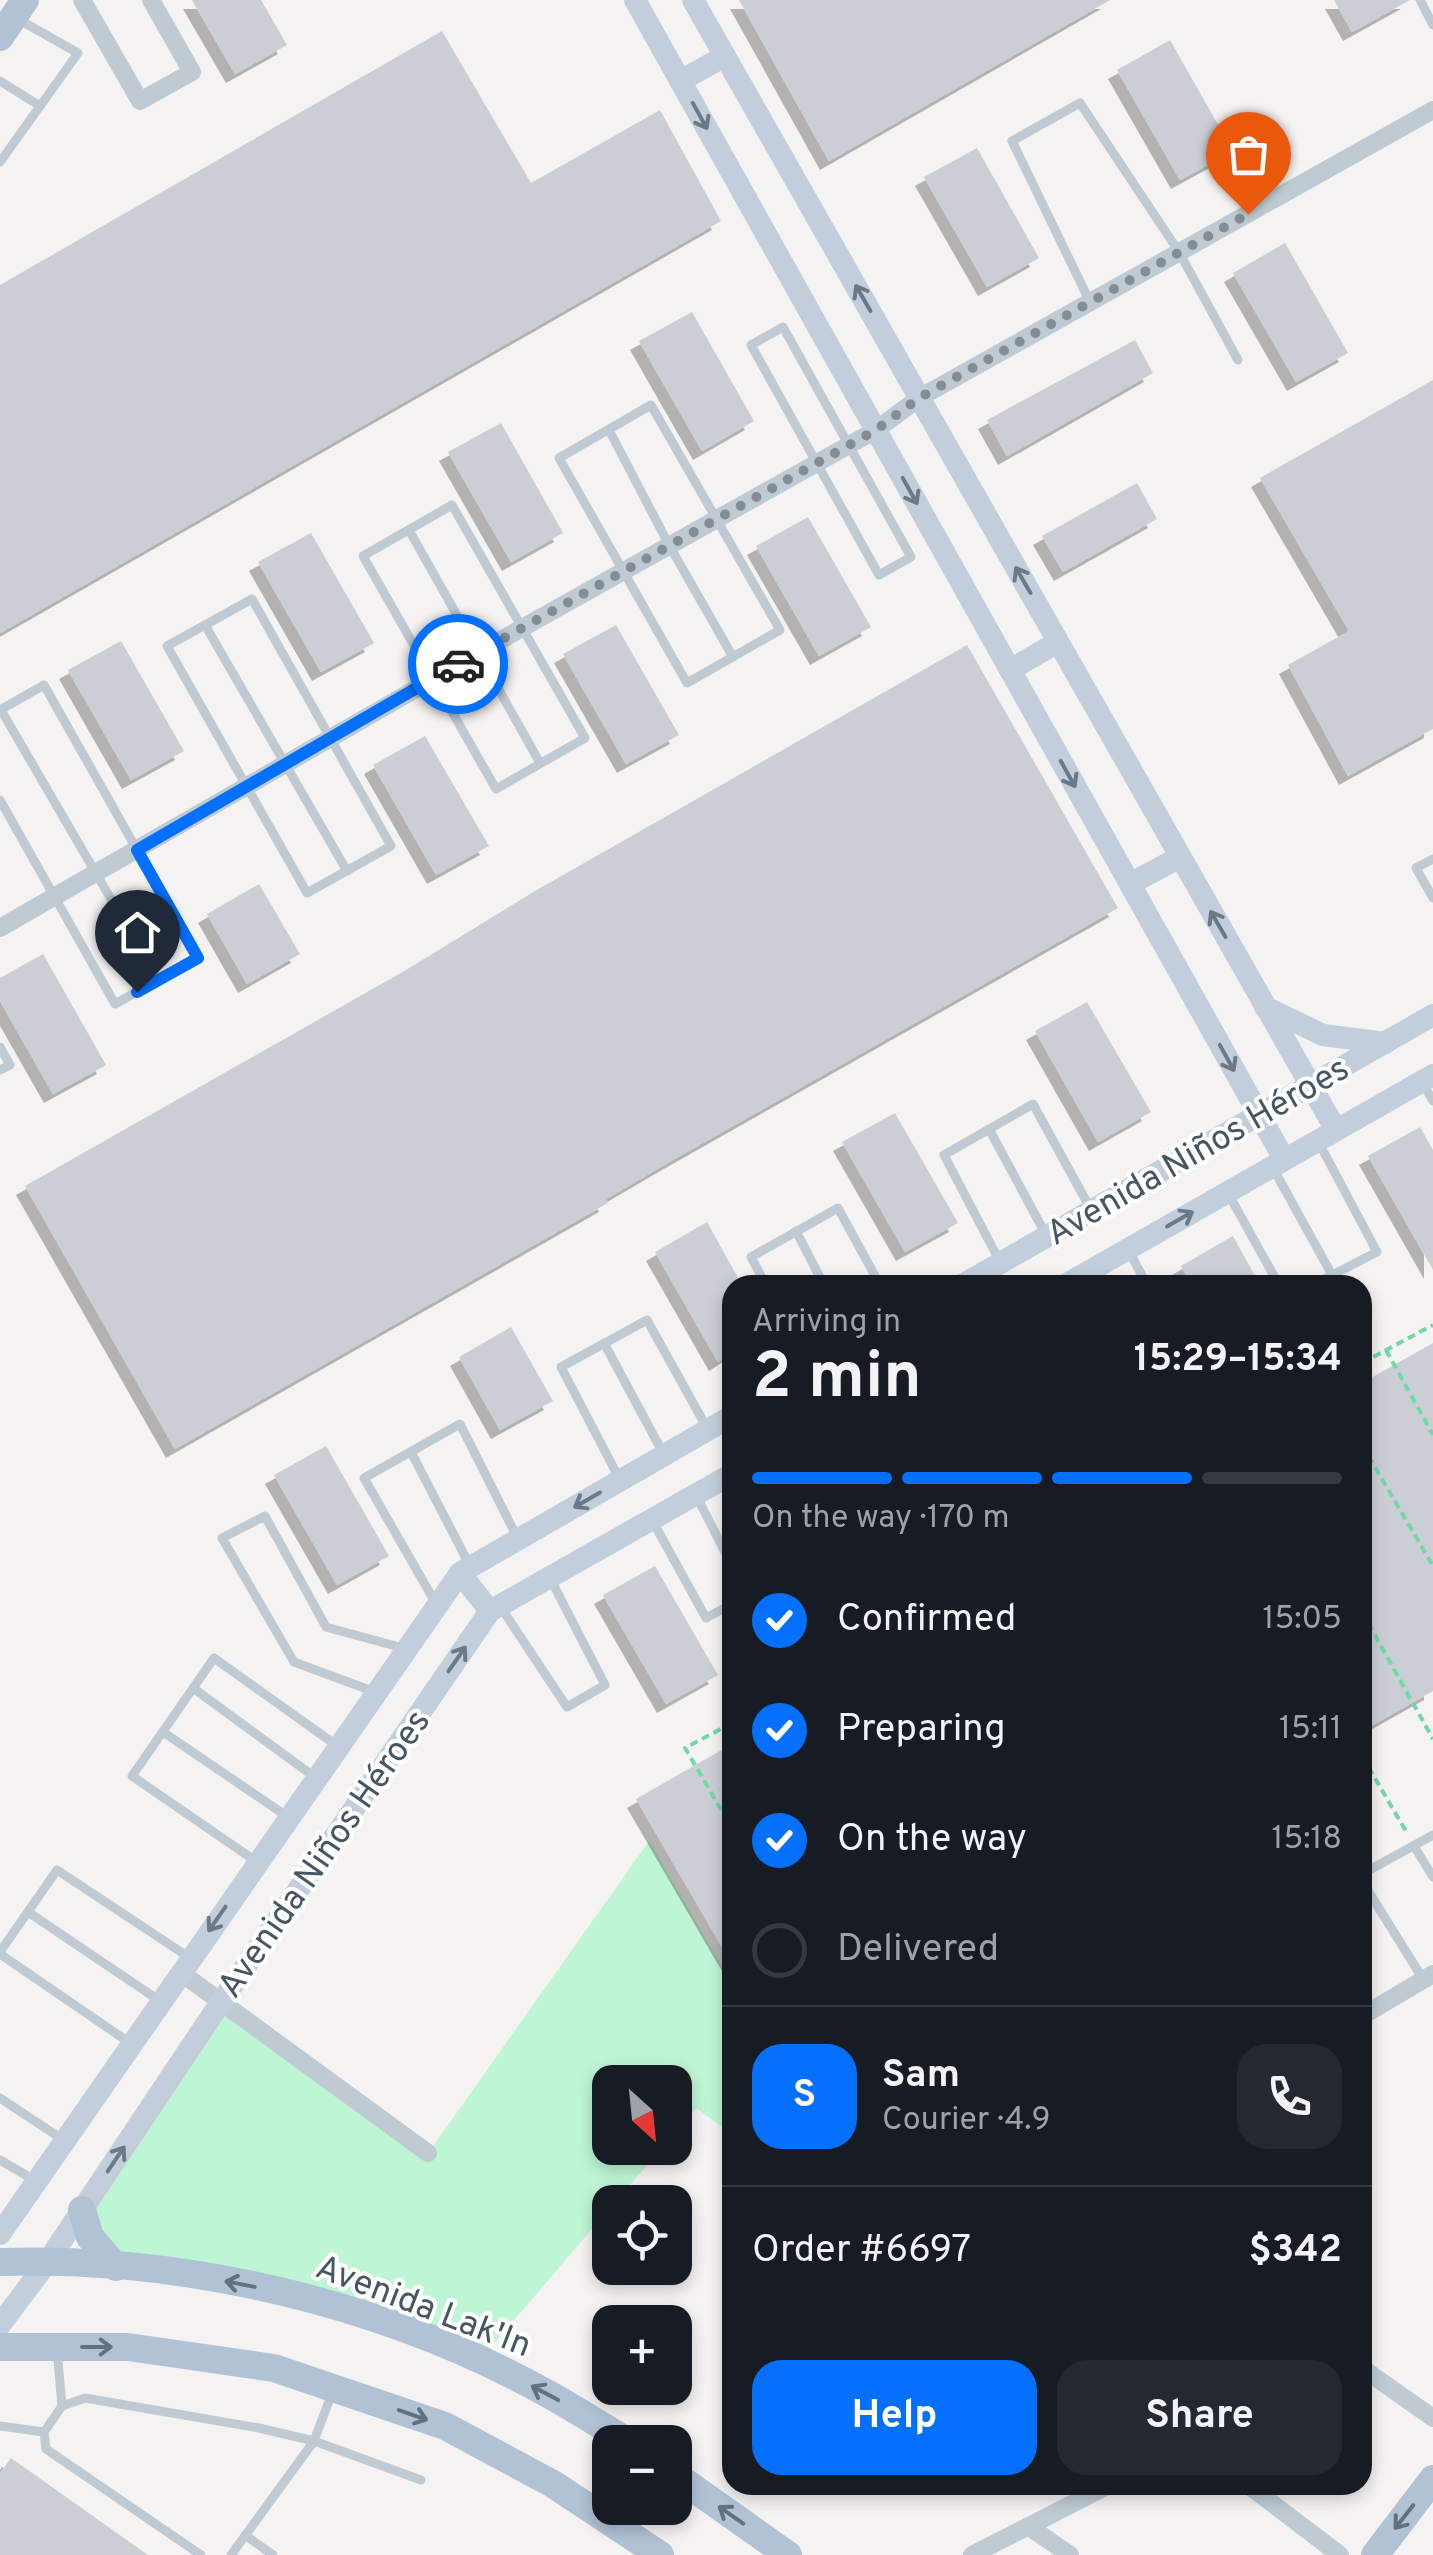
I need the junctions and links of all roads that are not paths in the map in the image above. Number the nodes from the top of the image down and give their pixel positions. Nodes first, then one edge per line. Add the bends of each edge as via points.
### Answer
1 (82, 0) edge
2 (151, 0) edge
3 (635, 0) edge
4 (693, 0) edge
5 (1420, 0) edge
6 (12, 13) edge
7 (1433, 24) edge
8 (725, 56) junction
9 (0, 81) edge
10 (680, 81) junction
11 (40, 106) junction
12 (1433, 110) edge
13 (1, 159) edge
14 (1179, 252) junction
15 (1090, 302) junction
16 (1238, 360) dead end
17 (919, 398) junction
18 (609, 430) junction
19 (876, 430) junction
20 (848, 445) junction
21 (816, 462) junction
22 (716, 519) junction
23 (409, 530) junction
24 (669, 545) junction
25 (623, 571) junction
26 (205, 625) junction
27 (522, 628) junction
28 (1058, 642) junction
29 (478, 652) junction
30 (733, 657) junction
31 (1010, 670) junction
32 (433, 678) junction
33 (1, 710) edge
34 (330, 738) junction
35 (540, 763) junction
36 (285, 764) junction
37 (246, 787) junction
38 (0, 800) edge
39 (137, 850) junction
40 (1180, 857) junction
41 (1433, 859) edge
42 (347, 871) junction
43 (96, 873) junction
44 (1130, 884) junction
45 (54, 896) junction
46 (1433, 898) edge
47 (0, 928) edge
48 (158, 980) junction
49 (1265, 1006) junction
50 (1433, 1015) edge
51 (1385, 1042) junction
52 (0, 1048) edge
53 (0, 1070) edge
54 (1310, 1085) junction
55 (1429, 1086) edge
56 (1259, 1114) junction
57 (989, 1130) junction
58 (1327, 1135) junction
59 (1278, 1163) junction
60 (1227, 1192) junction
61 (1092, 1210) junction
62 (796, 1232) junction
63 (1047, 1236) junction
64 (1128, 1249) junction
65 (1000, 1262) junction
66 (761, 1275) edge
67 (819, 1275) edge
68 (875, 1275) edge
69 (979, 1275) edge
70 (1088, 1275) edge
71 (1142, 1275) edge
72 (1273, 1275) edge
73 (1332, 1275) joint
74 (604, 1343) junction
75 (722, 1422) edge
76 (708, 1430) junction
77 (411, 1452) junction
78 (664, 1456) junction
79 (722, 1480) edge
80 (620, 1481) junction
81 (696, 1495) junction
82 (652, 1520) junction
83 (518, 1539) junction
84 (722, 1546) edge
85 (465, 1570) junction
86 (550, 1577) junction
87 (437, 1605) junction
88 (495, 1608) junction
89 (722, 1609) edge
90 (406, 1649) junction
91 (193, 1688) junction
92 (376, 1692) junction
93 (163, 1732) junction
94 (338, 1747) junction
95 (316, 1778) junction
96 (288, 1817) junction
97 (1433, 1835) edge
98 (1414, 1846) junction
99 (257, 1862) junction
100 (1372, 1872) edge
101 (1433, 1878) edge
102 (1372, 1893) edge
103 (28, 1912) junction
104 (0, 1953) edge
105 (185, 1965) junction
106 (1428, 1977) edge
107 (160, 2001) junction
108 (221, 2002) junction
109 (1372, 2010) edge
110 (131, 2043) junction
111 (0, 2098) edge
112 (64, 2140) junction
113 (428, 2152) dead end
114 (0, 2160) edge
115 (36, 2181) junction
116 (82, 2210) junction
117 (2, 2228) edge
118 (48, 2261) junction
119 (0, 2262) edge
120 (116, 2266) junction
121 (0, 2325) edge
122 (0, 2347) edge
123 (57, 2347) junction
124 (1372, 2375) edge
125 (334, 2388) junction
126 (62, 2406) junction
127 (1433, 2418) edge
128 (600, 2425) edge
129 (0, 2426) edge
130 (44, 2432) junction
131 (314, 2441) junction
132 (422, 2480) dead end
133 (1433, 2480) edge
134 (692, 2487) edge
135 (1088, 2495) edge
136 (1261, 2495) edge
137 (1028, 2526) junction
138 (245, 2536) junction
139 (201, 2555) edge
140 (231, 2555) edge
141 (273, 2555) edge
142 (660, 2555) edge
143 (788, 2555) edge
144 (972, 2555) edge
145 (1070, 2555) edge
146 (1340, 2555) edge
147 (1375, 2555) edge

1 - 2 street via 140,101 192,72
3 - 10 main road
4 - 8 main road
5 - 7 lane
6 - 11 lane via 78,53
8 - 10 main road
17 -> 8 main road
9 - 11 lane
10 -> 19 main road
11 - 13 lane
12 - 14 street
14 - 15 street
14 - 15 lane via 1080,103 1045,122 1012,141
14 - 16 lane
15 - 17 street
17 - 19 street
28 -> 17 main road
18 - 22 lane via 651,405
18 - 24 lane
18 - 25 lane via 559,458
19 - 20 street
19 -> 31 main road
20 - 21 street
20 - 21 lane via 911,557 880,575
20 - 21 lane via 782,327 751,345
21 - 22 street
22 - 24 street
22 - 30 lane via 780,630
23 - 27 lane via 452,505
23 - 29 lane
23 - 32 lane via 363,556
24 - 25 street
24 - 30 lane
25 - 27 street
25 - 30 lane via 687,683
26 - 34 lane via 252,599
26 - 36 lane
26 - 37 lane via 168,646
27 - 29 street
27 - 35 lane via 585,738
28 - 31 main road
28 - 40 main road
29 - 32 street
29 - 35 lane
31 -> 44 main road
32 - 34 street
32 - 35 lane via 496,789
33 - 39 lane via 44,686
33 - 43 lane
34 - 36 street
34 - 42 lane via 390,846
36 - 37 street
36 - 42 lane
37 - 39 street
37 - 42 lane via 306,893
38 - 45 lane
39 - 43 street
39 - 48 lane via 198,958
40 - 44 main road
49 -> 40 main road
41 - 46 lane via 1416,868
43 - 45 street
43 - 48 lane
44 -> 56 main road
45 - 47 street
45 - 48 lane via 116,1004
49 - 51 main road via 1324,1035
49 - 54 main road
50 - 51 main road, Avenida Niños Héroes
51 - 54 main road, Avenida Niños Héroes
52 - 53 lane via 10,1065
54 - 56 main road, Avenida Niños Héroes
54 - 58 main road
55 - 58 main road, Avenida Niños Héroes
56 - 59 main road
56 - 61 main road, Avenida Niños Héroes
57 - 61 lane via 1034,1104
57 - 63 lane
57 - 65 lane via 944,1155
58 - 59 main road, Avenida Niños Héroes
58 - 73 lane via 1377,1252
59 - 60 main road, Avenida Niños Héroes
59 - 73 lane
64 -> 60 main road, Avenida Niños Héroes
60 - 72 lane
61 - 63 main road, Avenida Niños Héroes
62 - 66 lane via 751,1257
62 - 67 lane
62 - 68 lane via 838,1208
63 - 65 main road, Avenida Niños Héroes
64 - 70 main road, Avenida Niños Héroes
64 - 71 lane
65 - 69 main road, Avenida Niños Héroes
74 - 76 lane via 647,1320
74 - 78 lane
74 - 80 lane via 561,1367
75 - 76 main road, Avenida Niños Héroes
76 - 78 main road, Avenida Niños Héroes
77 - 83 lane via 460,1424
77 - 85 lane
77 - 87 lane via 364,1478
78 - 80 main road, Avenida Niños Héroes
79 - 81 main road, Avenida Niños Héroes
80 -> 83 main road, Avenida Niños Héroes
81 - 82 main road, Avenida Niños Héroes
81 - 84 lane
82 - 86 main road, Avenida Niños Héroes
82 - 89 lane via 706,1618
83 - 85 main road, Avenida Niños Héroes
85 - 87 main road, Avenida Niños Héroes
85 - 88 main road
86 - 88 main road, Avenida Niños Héroes
86 - 88 lane via 606,1685 566,1707
87 - 90 main road, Avenida Niños Héroes
108 -> 88 main road, Avenida Niños Héroes
90 - 92 main road, Avenida Niños Héroes
90 - 92 lane via 326,1626 265,1516 222,1538 294,1662
91 - 93 lane
91 - 94 lane via 214,1658
91 - 95 lane
92 - 94 main road, Avenida Niños Héroes
93 - 96 lane
93 - 99 lane via 132,1776
94 - 95 main road, Avenida Niños Héroes
95 - 96 main road, Avenida Niños Héroes
96 - 99 main road, Avenida Niños Héroes
97 - 98 lane
98 - 100 lane
98 - 101 lane
99 -> 105 main road, Avenida Niños Héroes
102 - 106 lane
103 - 104 lane
103 - 105 lane via 58,1870
103 - 107 lane
104 - 110 lane
105 - 107 main road, Avenida Niños Héroes
105 - 108 street
106 - 109 street
107 - 110 main road, Avenida Niños Héroes
108 - 113 street
116 -> 108 main road, Avenida Niños Héroes
110 - 112 main road, Avenida Niños Héroes
111 - 112 lane
112 - 115 main road, Avenida Niños Héroes
114 - 115 lane
115 - 117 main road, Avenida Niños Héroes
116 - 118 main road, Avenida Niños Héroes
116 - 120 main road via 90,2237
118 - 119 main road, Avenida Lak'In
118 - 120 main road, Avenida Lak'In
118 - 121 main road, Avenida Niños Héroes
128 -> 120 main road, Avenida Lak'In via 446,2346 314,2298
122 - 123 main road
123 -> 125 main road via 128,2347 274,2368
123 - 126 lane
124 - 127 street
125 - 131 lane
125 -> 142 main road via 445,2426 553,2484
126 - 130 lane
126 - 131 lane via 85,2398
129 - 130 lane
130 - 139 lane via 46,2448
131 - 132 lane
131 - 138 lane
133 -> 147 main road
143 -> 134 main road
135 - 137 street
136 - 146 street
137 - 144 street
137 - 145 street
138 - 140 lane
138 - 141 lane

